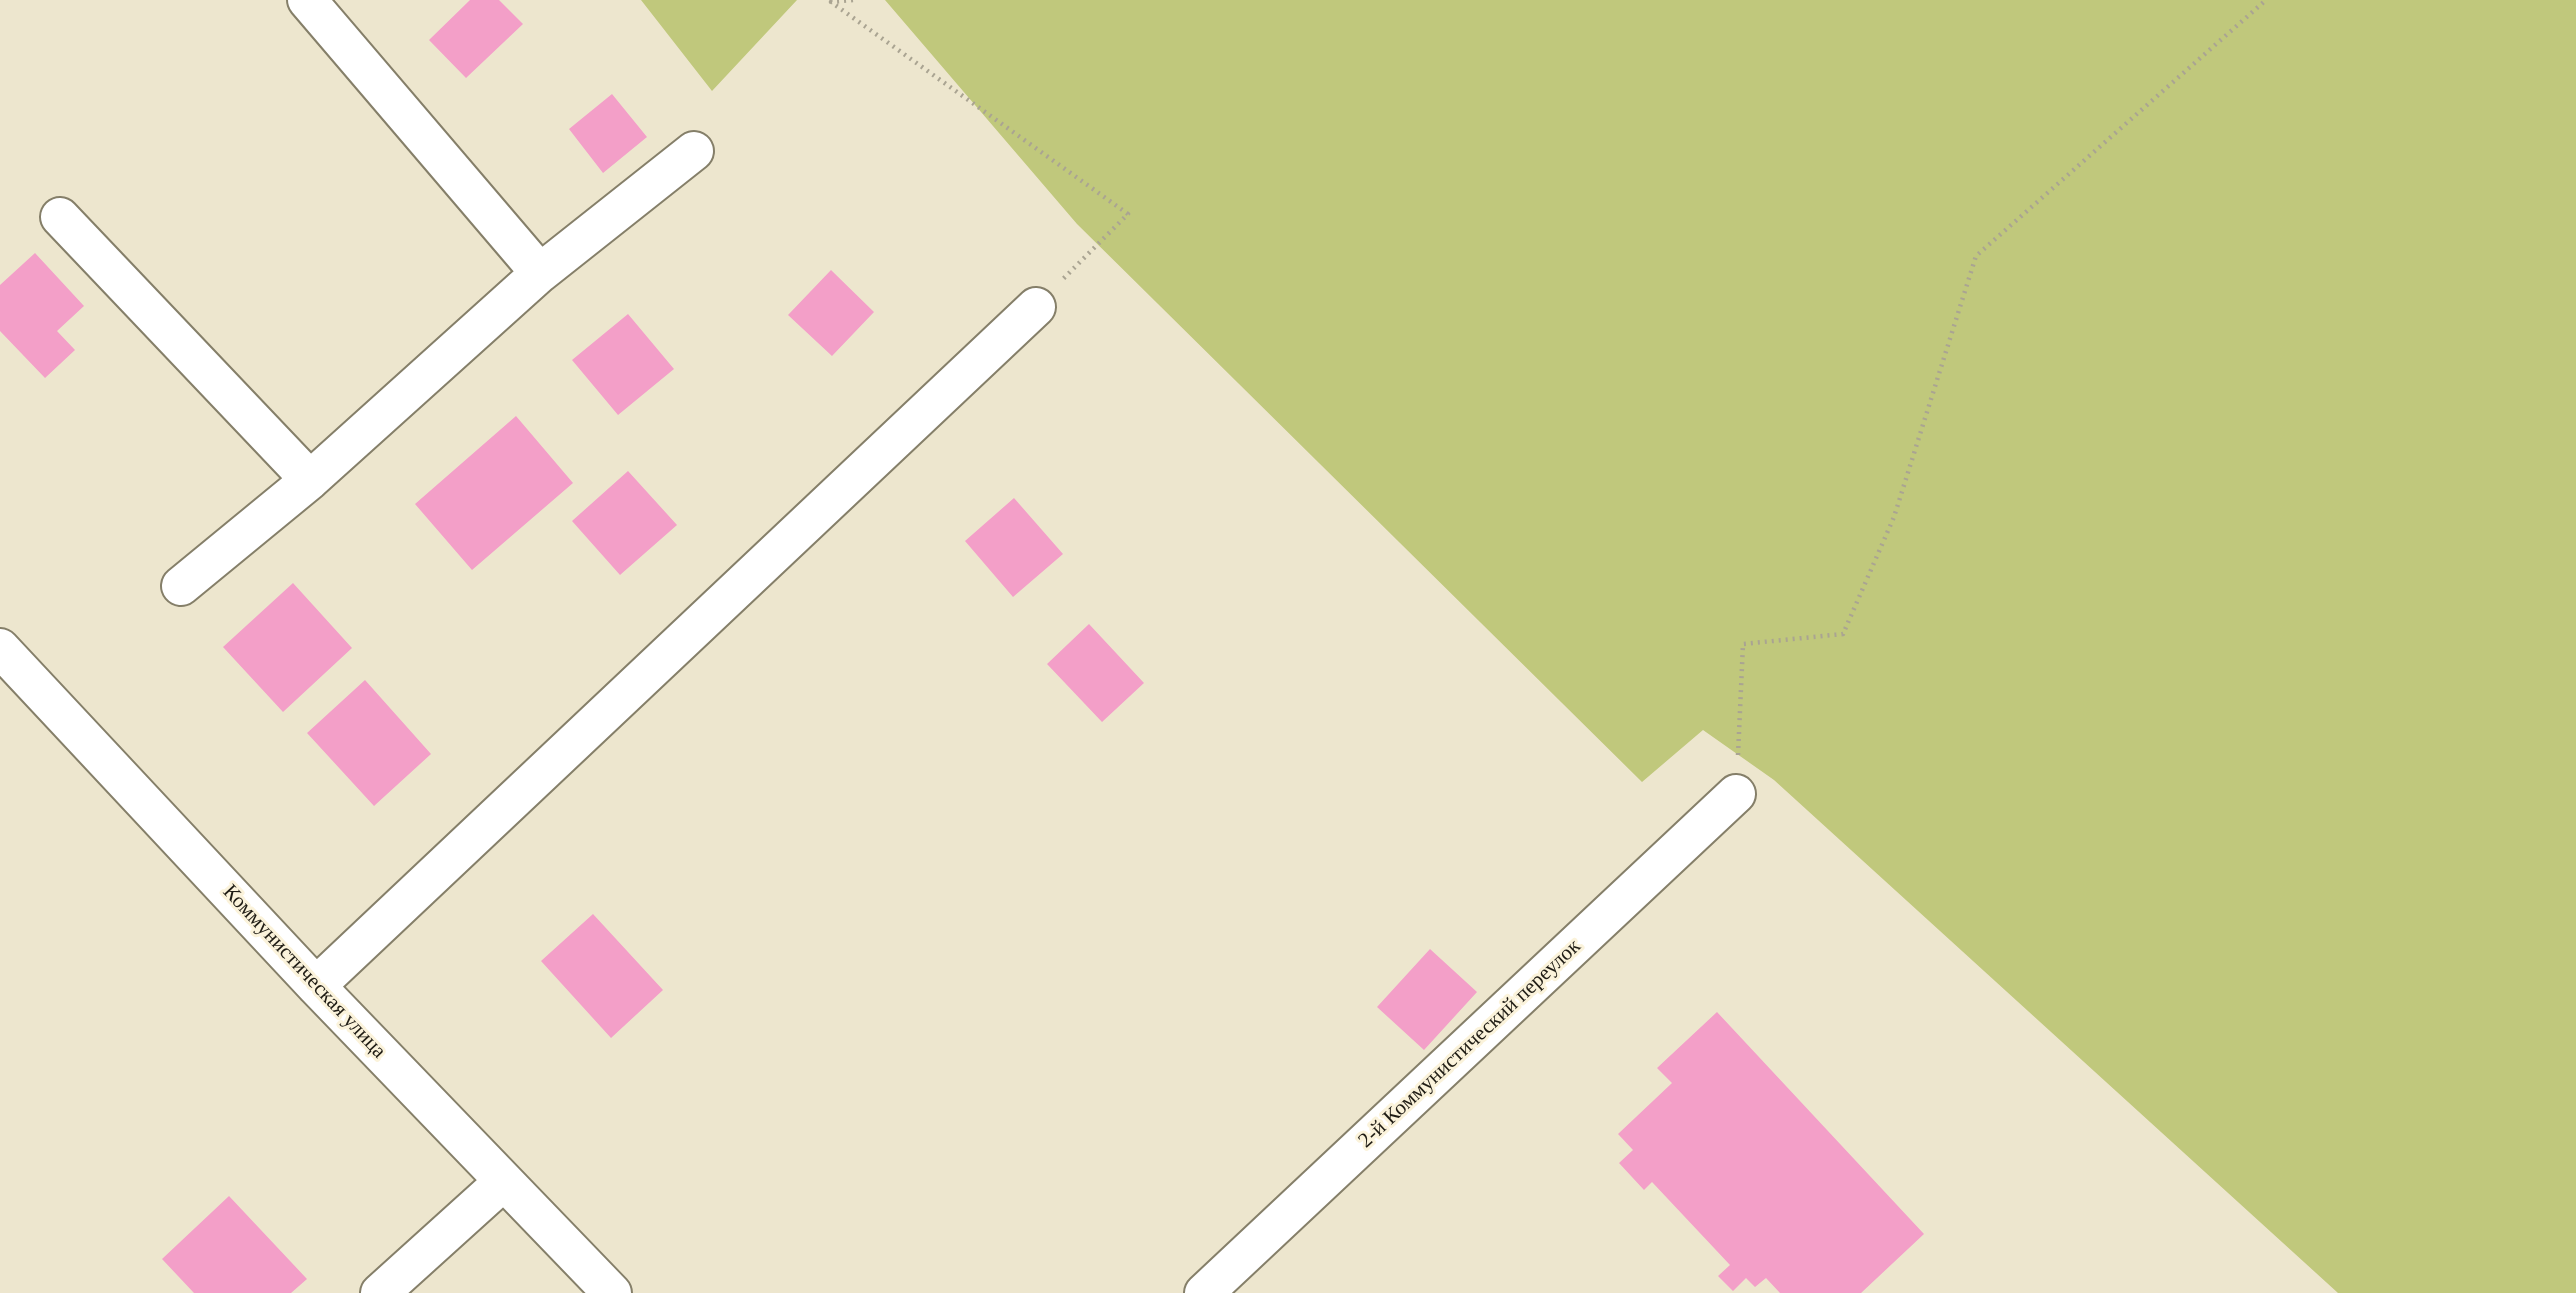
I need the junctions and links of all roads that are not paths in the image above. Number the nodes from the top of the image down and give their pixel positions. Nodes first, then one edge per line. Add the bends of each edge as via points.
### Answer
1 (307, 0) edge
2 (694, 151) dead end
3 (60, 217) dead end
4 (540, 273) junction
5 (1036, 307) road end
6 (310, 480) junction
7 (181, 586) dead end
8 (0, 648) edge
9 (1736, 794) road end
10 (316, 986) junction
11 (504, 1181) junction
12 (380, 1293) edge
13 (612, 1293) edge
14 (1204, 1293) edge

1 - 4 street
2 - 4 street
3 - 6 street
4 - 6 street
5 - 10 street
6 - 7 street
8 - 10 street, Коммунистическая улица
9 - 14 street, 2-й Коммунистический переулок
10 - 11 street, Коммунистическая улица
11 - 12 street
11 - 13 street, Коммунистическая улица

